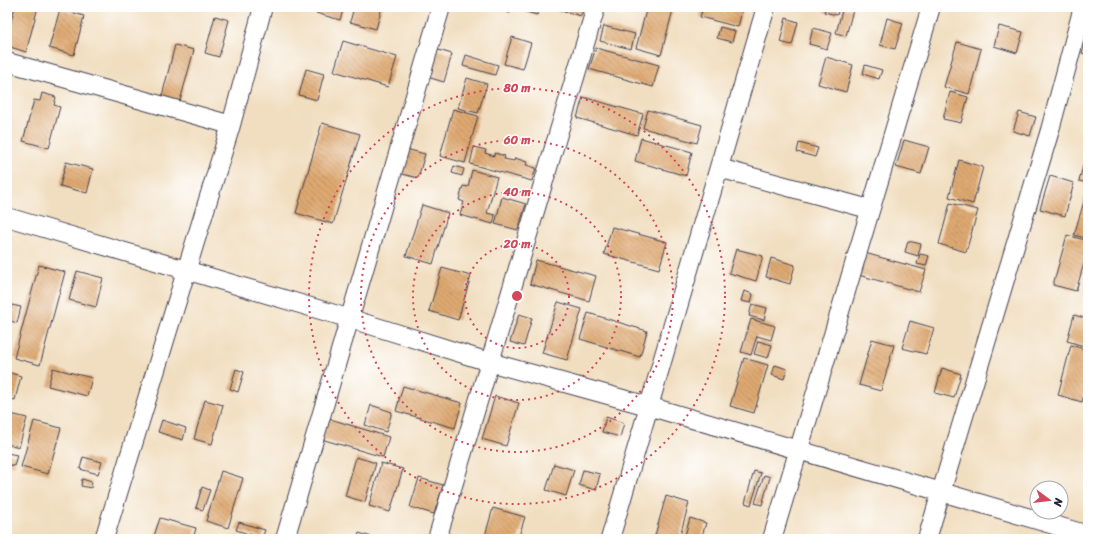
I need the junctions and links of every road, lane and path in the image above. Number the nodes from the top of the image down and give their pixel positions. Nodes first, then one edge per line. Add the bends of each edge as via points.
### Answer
1 (263, 7) edge
2 (441, 7) edge
3 (596, 7) edge
4 (766, 7) edge
5 (931, 7) edge
6 (1083, 7) edge
7 (7, 62) edge
8 (231, 126) junction
9 (719, 168) junction
10 (869, 209) junction
11 (7, 217) edge
12 (187, 270) junction
13 (351, 319) junction
14 (489, 362) junction
15 (648, 406) junction
16 (797, 450) junction
17 (941, 492) junction
18 (1088, 535) edge
19 (104, 539) edge
20 (285, 539) edge
21 (437, 539) edge
22 (610, 539) edge
23 (772, 539) edge
24 (927, 539) edge

1 - 8 street
2 - 13 street
3 - 14 street
4 - 9 street
5 - 10 street
6 - 17 street via 1050,130
7 - 8 street
8 - 12 street
9 - 10 street
9 - 15 street
10 - 16 street
11 - 12 street
12 - 13 street
12 - 19 street
13 - 14 street
13 - 20 street
14 - 15 street
14 - 21 street
15 - 16 street
15 - 22 street
16 - 17 street
16 - 23 street
17 - 18 street
17 - 24 street

